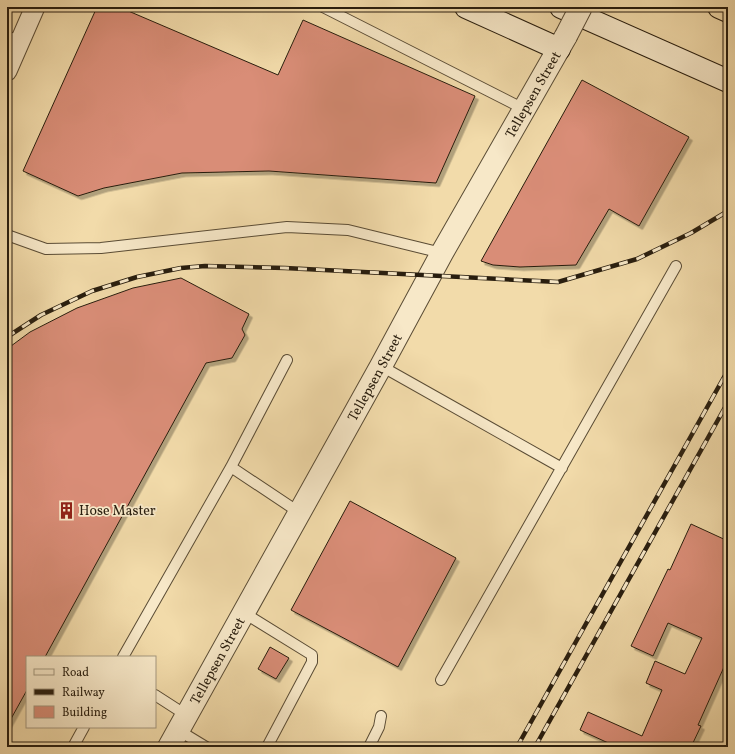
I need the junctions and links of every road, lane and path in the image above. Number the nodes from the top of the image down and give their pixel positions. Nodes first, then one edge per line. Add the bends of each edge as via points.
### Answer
1 (35, 7) edge
2 (323, 7) edge
3 (466, 7) edge
4 (561, 7) edge
5 (581, 7) edge
6 (719, 7) edge
7 (728, 11) edge
8 (14, 39) edge
9 (562, 42) junction
10 (7, 71) edge
11 (728, 81) edge
12 (524, 109) junction
13 (7, 235) edge
14 (442, 253) junction
15 (676, 266) dead end
16 (287, 360) dead end
17 (381, 366) junction
18 (231, 467) junction
19 (562, 468) junction
20 (300, 513) junction
21 (244, 613) junction
22 (124, 656) edge
23 (441, 680) dead end
24 (156, 697) edge
25 (381, 716) dead end
26 (83, 728) edge
27 (178, 731) edge
28 (73, 747) edge
29 (206, 747) edge
30 (267, 747) edge
31 (368, 747) edge

1 - 8 street
2 - 12 lane
3 - 9 street
4 - 11 street
5 - 9 street, Tellepsen Street, bridge
6 - 7 highway
8 - 10 street
9 - 12 street, Tellepsen Street
12 - 14 street, Tellepsen Street
13 - 14 lane via 46,249 101,248 287,227 348,230
14 - 17 street, Tellepsen Street
15 - 19 lane
16 - 18 lane
17 - 19 lane
17 - 20 street, Tellepsen Street
18 - 20 lane
18 - 22 lane
19 - 23 lane
20 - 21 street, Tellepsen Street
21 - 27 street, Tellepsen Street
21 - 30 lane via 312,655 312,662
24 - 27 lane
25 - 31 lane
26 - 28 lane
27 - 29 lane

